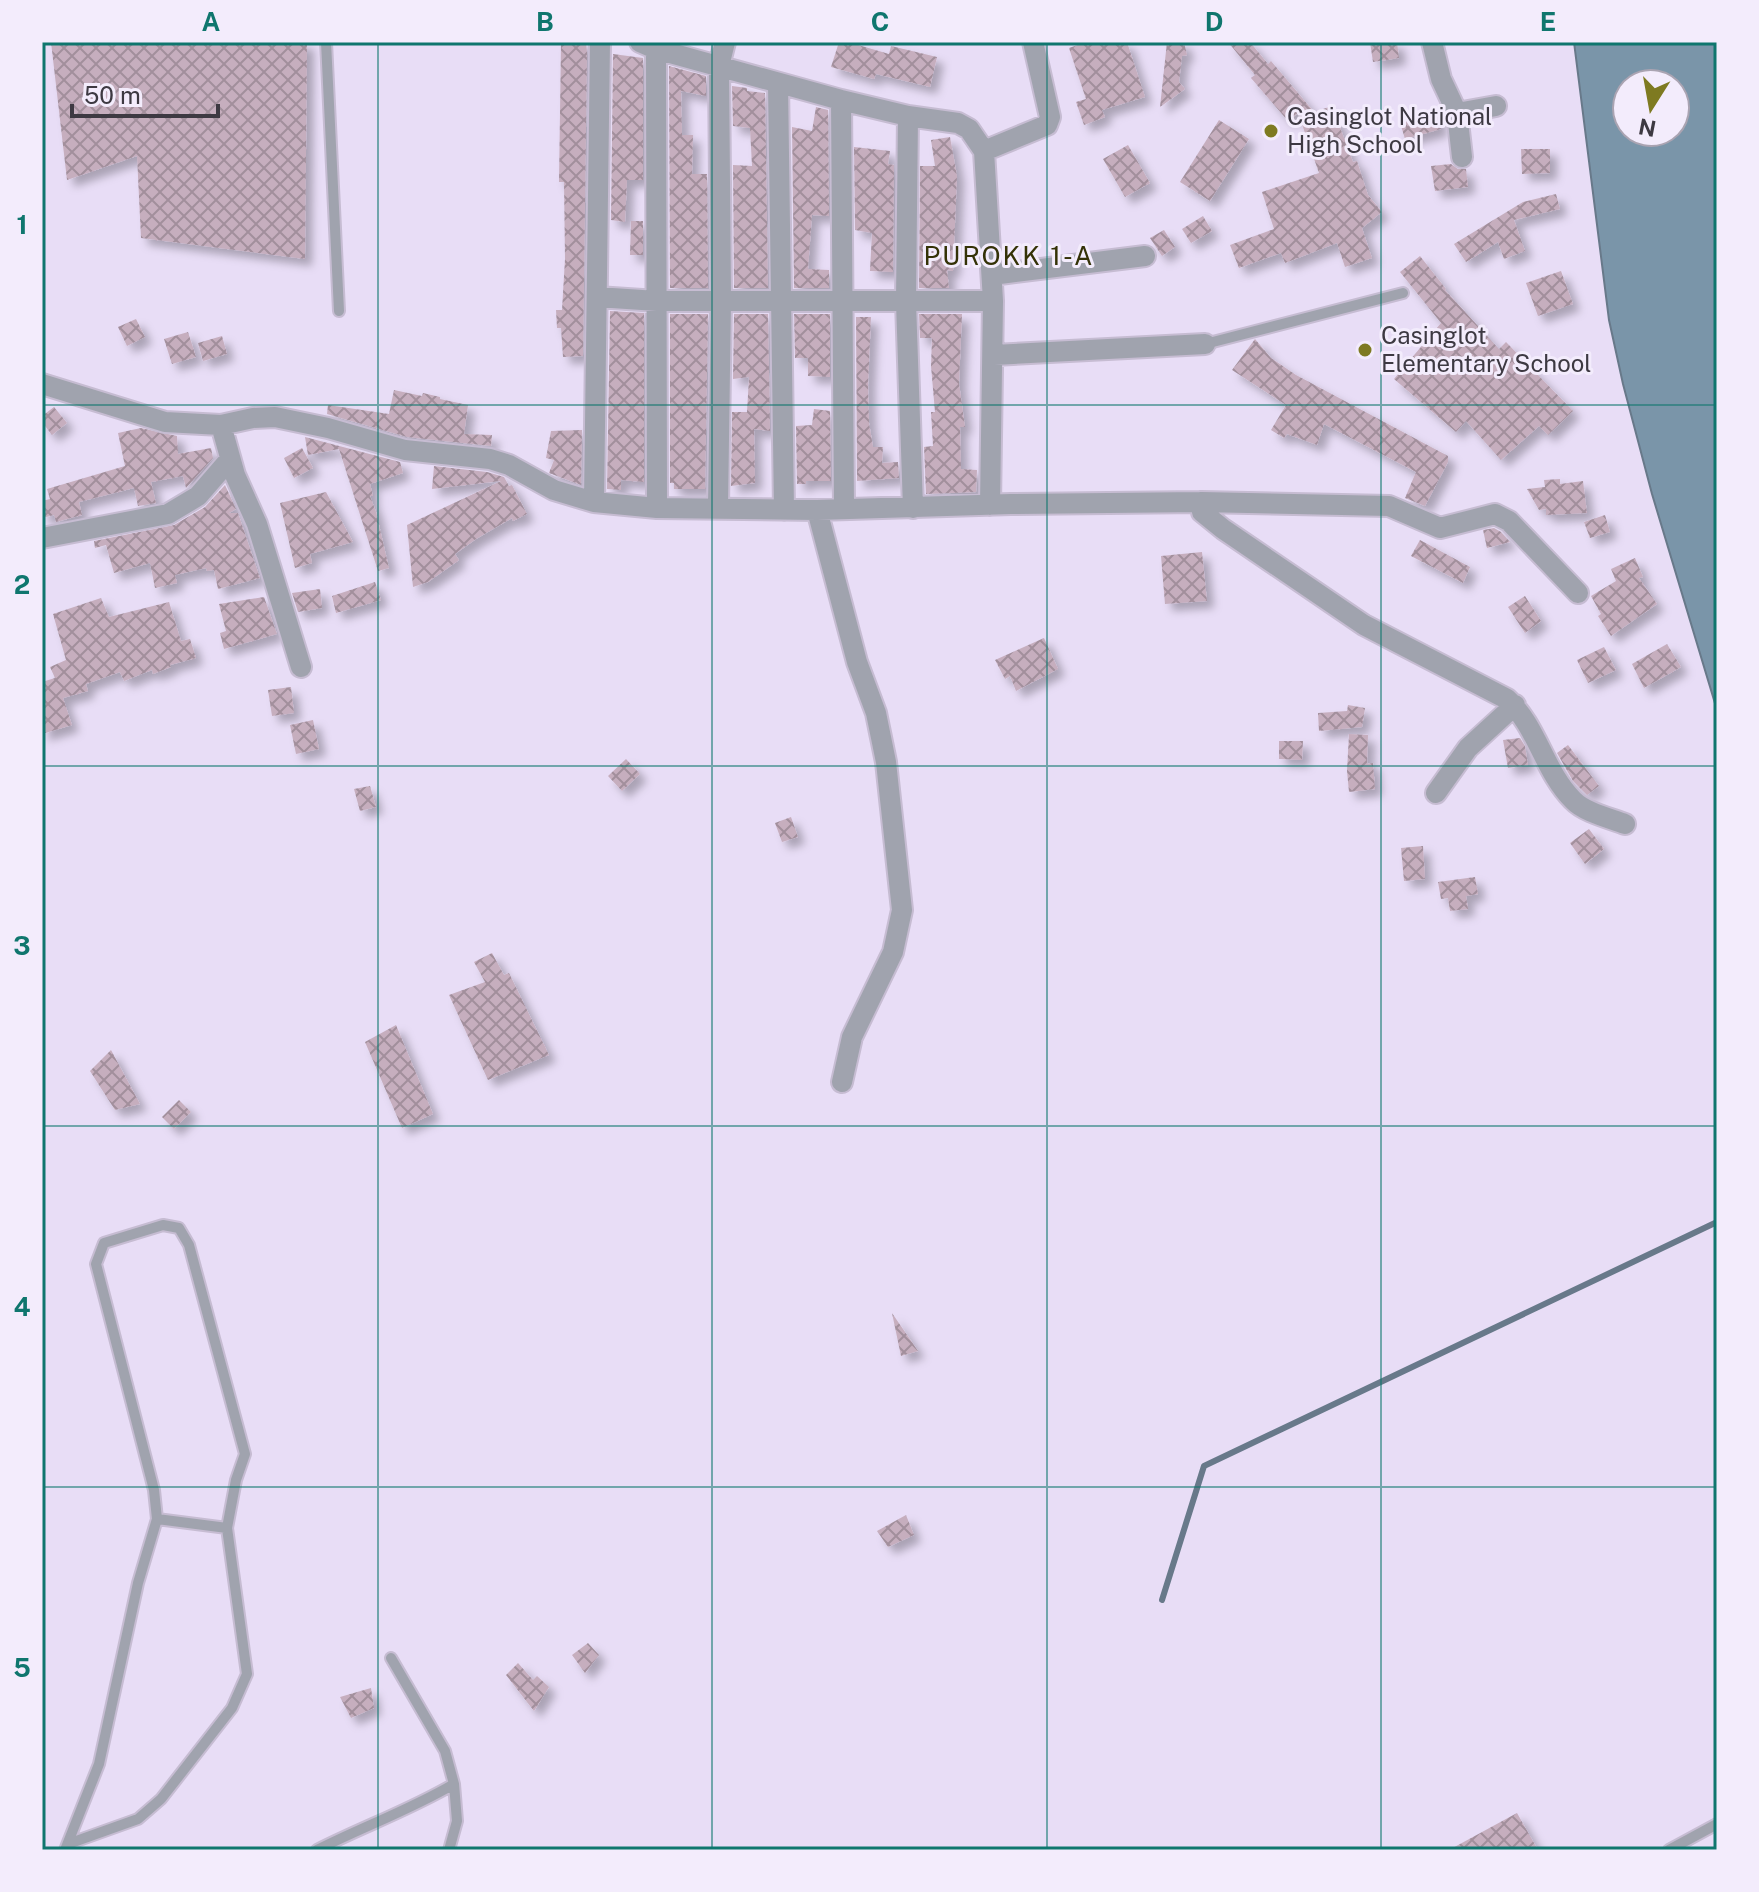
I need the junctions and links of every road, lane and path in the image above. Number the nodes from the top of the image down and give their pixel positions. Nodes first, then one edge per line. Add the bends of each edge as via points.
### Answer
1 (326, 42) edge
2 (600, 42) edge
3 (725, 42) edge
4 (1033, 42) edge
5 (1432, 42) edge
6 (648, 46) edge
7 (719, 66) junction
8 (778, 83) junction
9 (841, 100) junction
10 (1496, 106) dead end
11 (1457, 113) junction
12 (908, 116) junction
13 (984, 151) junction
14 (1462, 157) dead end
15 (1145, 256) dead end
16 (992, 275) junction
17 (1403, 293) dead end
18 (597, 297) junction
19 (721, 300) junction
20 (657, 301) junction
21 (782, 301) junction
22 (993, 301) junction
23 (906, 302) junction
24 (842, 303) junction
25 (339, 311) dead end
26 (1205, 344) joint
27 (994, 355) junction
28 (42, 384) edge
29 (221, 425) junction
30 (230, 459) junction
31 (594, 502) junction
32 (1201, 502) junction
33 (990, 505) junction
34 (718, 507) junction
35 (657, 508) junction
36 (844, 508) junction
37 (913, 508) junction
38 (784, 510) junction
39 (817, 510) junction
40 (42, 538) edge
41 (1578, 593) dead end
42 (301, 667) dead end
43 (1515, 705) junction
44 (1436, 793) dead end
45 (1625, 824) dead end
46 (842, 1082) dead end
47 (157, 1519) junction
48 (227, 1528) junction
49 (391, 1658) dead end
50 (454, 1784) junction
51 (1717, 1824) edge
52 (67, 1847) edge
53 (317, 1850) edge
54 (449, 1850) edge
55 (1669, 1850) edge

1 - 25 lane
2 - 18 street
3 - 7 street
4 - 13 street via 1050,117 1047,125
5 - 11 street
6 - 7 street
6 - 20 street
7 - 8 street
7 - 19 street
8 - 9 street
8 - 21 street
9 - 12 street
9 - 24 street
10 - 11 street
11 - 14 street
12 - 13 street via 958,123
12 - 23 street
13 - 16 street
15 - 16 street
16 - 22 street
17 - 26 lane
18 - 20 street
18 - 31 street
19 - 20 street
19 - 21 street
19 - 34 street
20 - 35 street
21 - 24 street
21 - 38 street
22 - 23 street
22 - 27 street
23 - 24 street
23 - 37 street
24 - 36 street
26 - 27 street
27 - 33 street
28 - 29 street via 165,422
29 - 30 street
29 - 31 street via 275,417 420,453 490,459 554,490
30 - 40 street via 198,496 168,514
30 - 42 street via 257,524
31 - 35 street
32 - 33 street
32 - 41 street via 1389,506 1440,528 1495,514 1509,521
32 - 43 street via 1202,512 1223,529 1364,625
33 - 37 street
34 - 35 street
34 - 38 street
36 - 37 street
36 - 39 street
38 - 39 street
39 - 46 street via 857,662 876,713 902,910 893,952 852,1037
43 - 44 street via 1468,748
43 - 45 street via 1575,803
47 - 48 lane
47 - 48 lane via 96,1264 104,1243 163,1225 179,1228 189,1245 245,1454
47 - 52 lane via 99,1764
48 - 52 lane via 247,1674 232,1708 161,1799 138,1819
49 - 50 lane via 445,1751
50 - 53 lane
50 - 54 lane via 457,1821
51 - 55 lane

